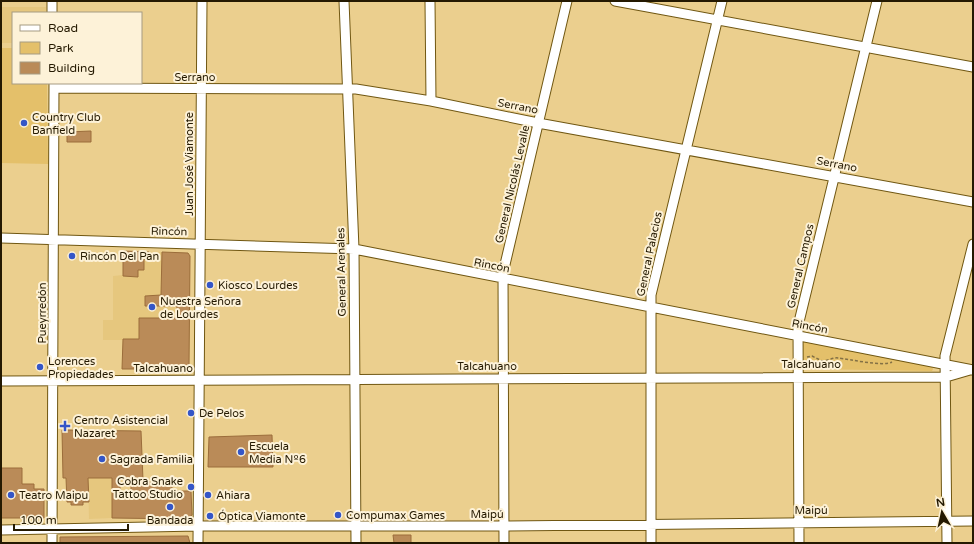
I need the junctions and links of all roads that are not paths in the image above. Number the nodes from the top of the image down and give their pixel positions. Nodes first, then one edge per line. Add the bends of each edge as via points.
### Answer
1 (52, 1) edge
2 (202, 1) edge
3 (344, 1) edge
4 (430, 1) edge
5 (568, 1) edge
6 (615, 1) edge
7 (722, 1) edge
8 (877, 1) edge
9 (52, 12) edge
10 (718, 20) junction
11 (866, 46) junction
12 (973, 67) edge
13 (54, 85) edge
14 (202, 89) junction
15 (348, 89) junction
16 (431, 101) junction
17 (538, 123) junction
18 (686, 148) junction
19 (834, 176) junction
20 (973, 202) edge
21 (1, 238) edge
22 (55, 240) junction
23 (201, 244) junction
24 (973, 244) edge
25 (354, 249) junction
26 (503, 279) junction
27 (650, 308) junction
28 (798, 336) junction
29 (944, 364) junction
30 (972, 370) edge
31 (798, 376) junction
32 (946, 377) junction
33 (354, 378) junction
34 (502, 378) junction
35 (650, 378) junction
36 (54, 380) junction
37 (198, 380) junction
38 (1, 381) edge
39 (947, 521) junction
40 (973, 521) edge
41 (798, 522) junction
42 (650, 524) junction
43 (198, 526) junction
44 (355, 526) junction
45 (504, 526) junction
46 (1, 530) edge
47 (52, 530) junction
48 (52, 543) edge
49 (198, 543) edge
50 (356, 543) edge
51 (504, 543) edge
52 (651, 543) edge
53 (799, 543) edge
54 (947, 543) edge

1 - 9 street
2 - 14 street, Juan José Viamonte
3 - 15 street, General Arenales
4 - 16 street
5 - 17 street, General Nicolás Levalle
6 - 10 street
7 - 10 street, General Palacios
8 - 11 street, General Campos
10 - 11 street
10 - 18 street, General Palacios
11 - 12 street
11 - 19 street, General Campos
13 - 14 street, Serrano
13 - 22 street, Pueyrredón
14 - 15 street, Serrano
14 - 23 street, Juan José Viamonte
15 - 16 street, Serrano
15 - 25 street, General Arenales
16 - 17 street, Serrano
17 - 18 street, Serrano
17 - 26 street, General Nicolás Levalle
18 - 19 street, Serrano
18 - 27 street, General Palacios
19 - 20 street, Serrano
19 - 28 street, General Campos via 798,326
21 - 22 street, Rincón
22 - 23 street, Rincón
22 - 36 street, Pueyrredón
23 - 25 street, Rincón
23 - 37 street, Juan José Viamonte
24 - 29 street
25 - 26 street, Rincón
25 - 33 street, General Arenales
26 - 27 street, Rincón
26 - 34 street, General Nicolás Levalle
27 - 28 street, Rincón
27 - 35 street, General Palacios
28 - 29 street, Rincón
28 - 31 street, General Campos
29 - 30 street, Rincón
29 - 32 street
30 - 32 street, Talcahuano
31 - 32 street, Talcahuano
31 - 35 street, Talcahuano
31 - 41 street, General Campos
32 - 39 street
33 - 34 street, Talcahuano
33 - 37 street, Talcahuano
33 - 44 street, General Arenales
34 - 35 street, Talcahuano
34 - 45 street, General Nicolás Levalle
35 - 42 street, General Palacios
36 - 37 street, Talcahuano
36 - 38 street, Talcahuano
36 - 47 street, Pueyrredón
37 - 43 street, Juan José Viamonte
39 - 40 street, Maipú
39 - 41 street, Maipú
39 - 54 street
41 - 42 street, Maipú
41 - 53 street, General Campos
42 - 45 street, Maipú
42 - 52 street, General Palacios
43 - 44 street, Maipú
43 - 47 street, Maipú
43 - 49 street, Juan José Viamonte
44 - 45 street, Maipú
44 - 50 street, General Arenales
45 - 51 street, General Nicolás Levalle
46 - 47 street, Maipú
47 - 48 street, Pueyrredón

